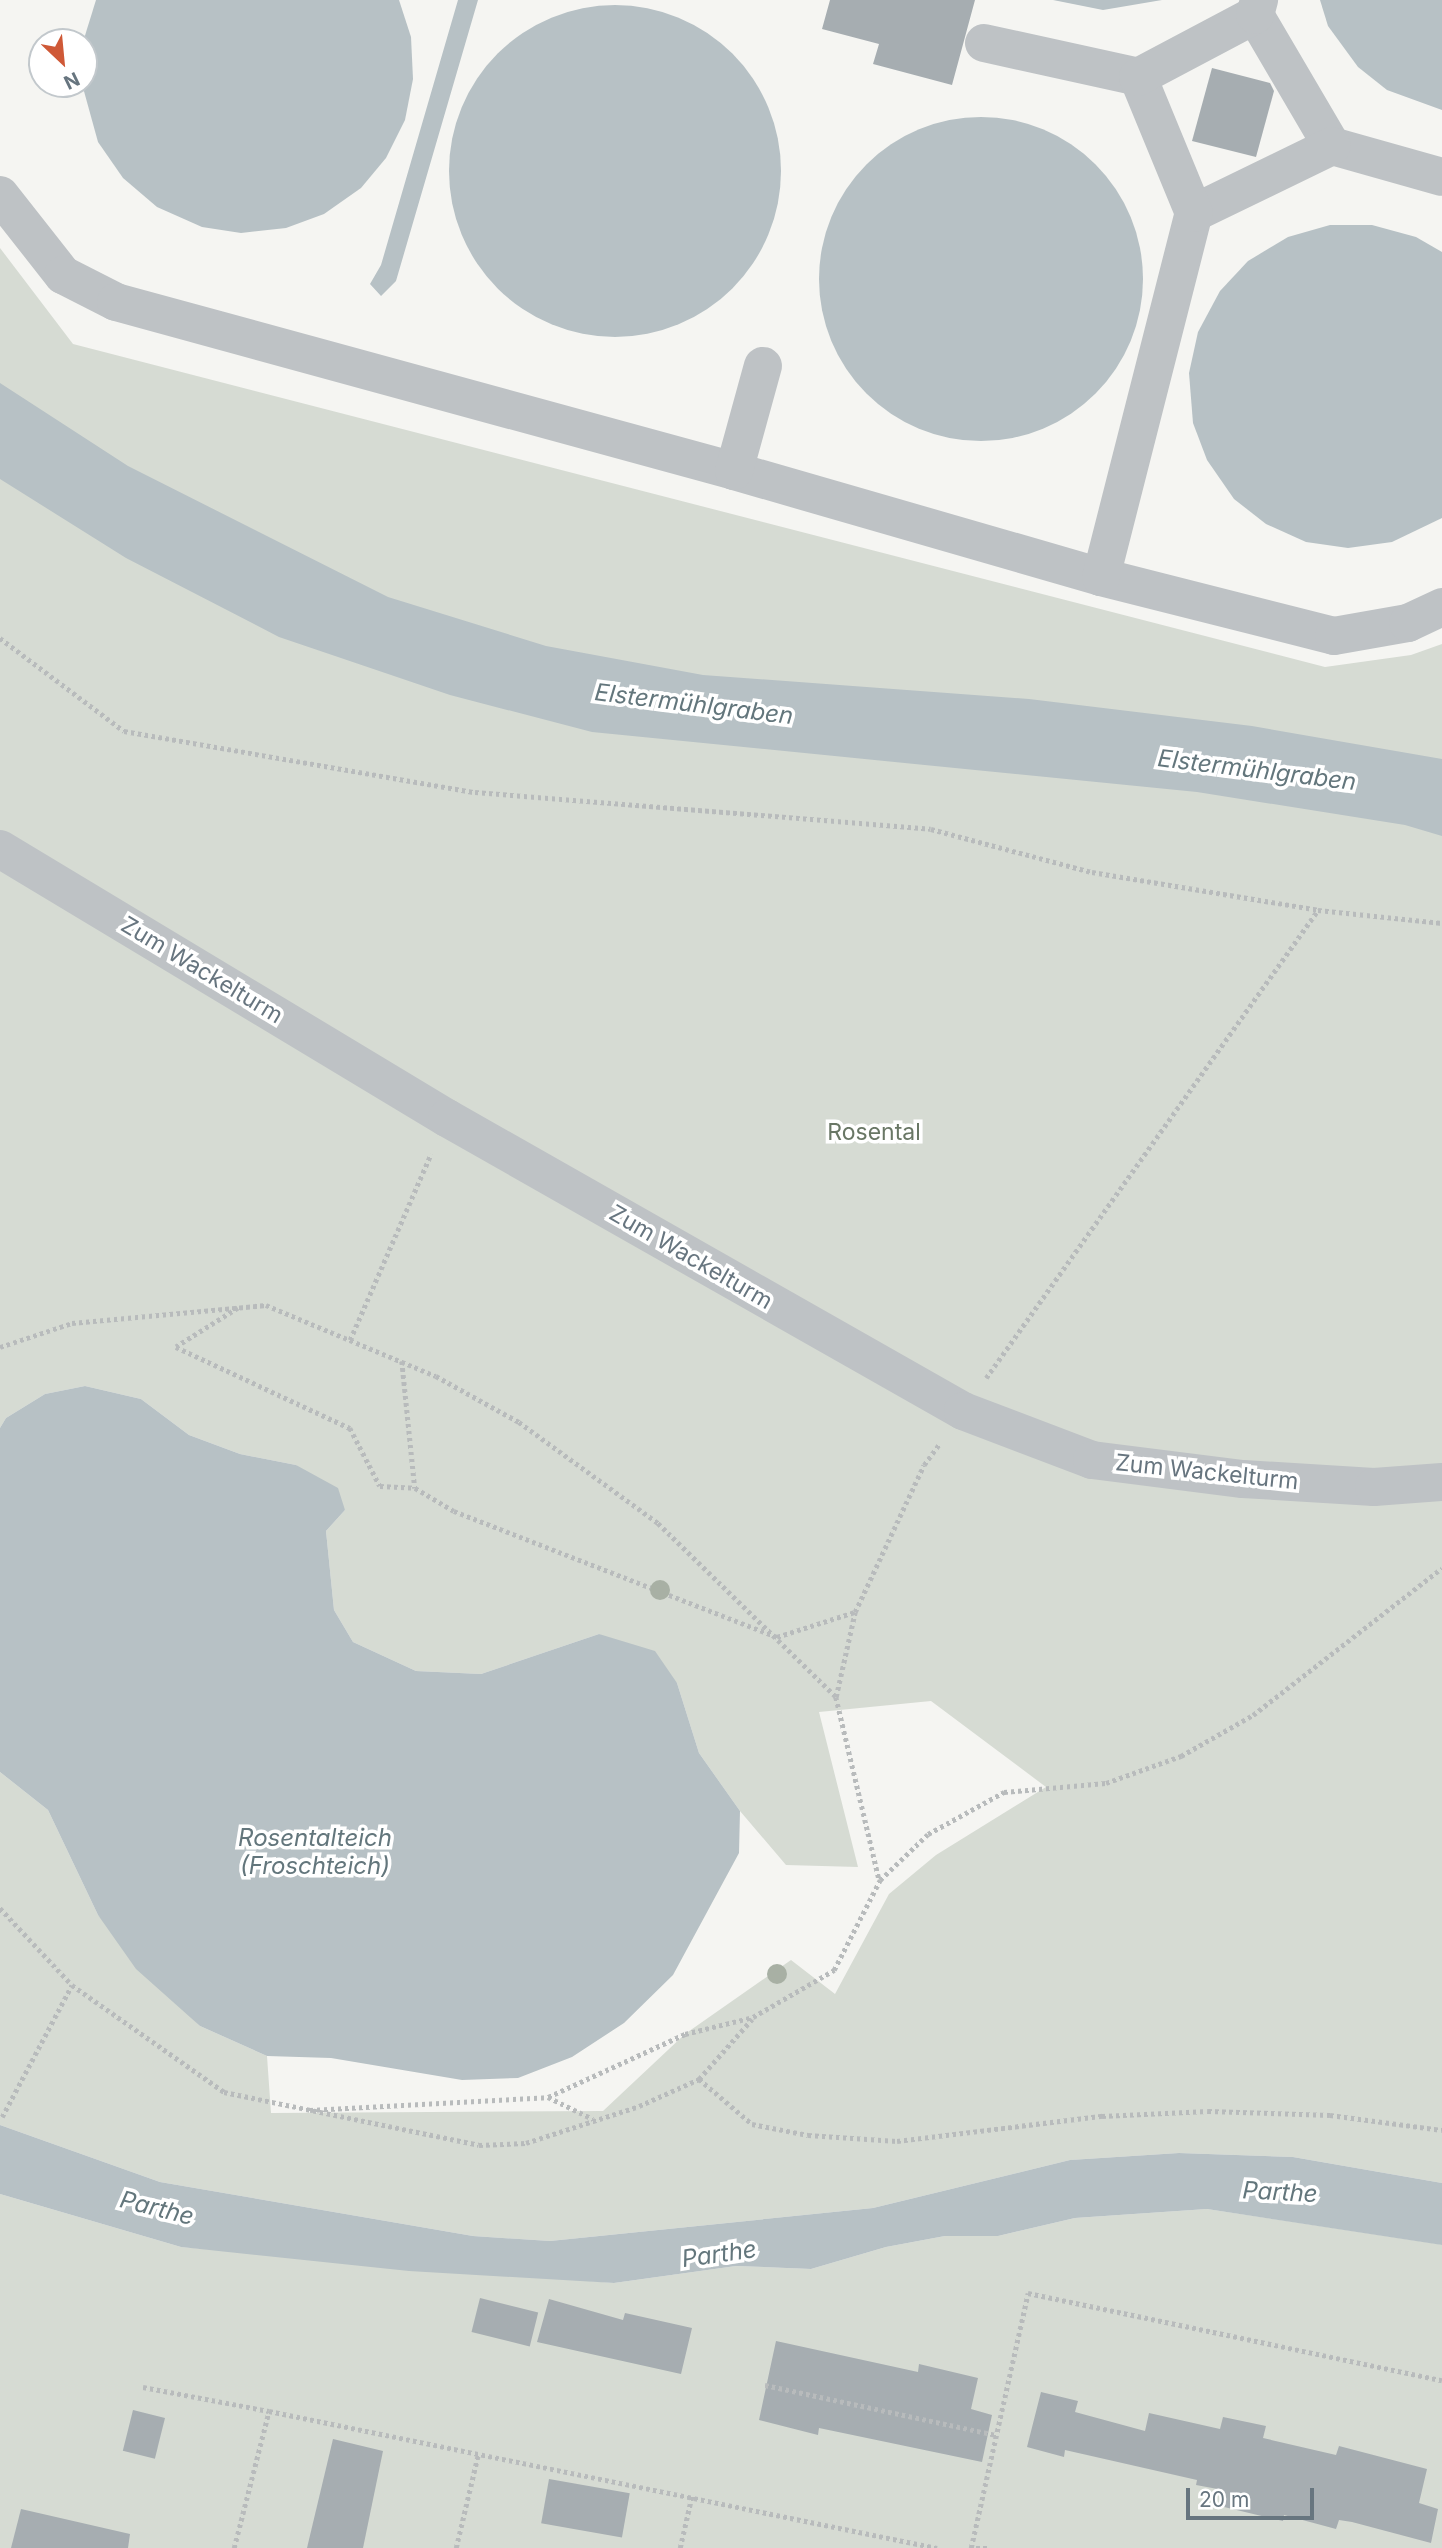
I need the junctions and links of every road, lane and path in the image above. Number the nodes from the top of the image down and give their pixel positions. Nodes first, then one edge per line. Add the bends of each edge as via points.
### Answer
1 (1257, 7) edge
2 (984, 43) dead end
3 (1138, 77) junction
4 (1332, 146) junction
5 (1442, 177) edge
6 (0, 195) edge
7 (1194, 213) junction
8 (763, 366) dead end
9 (734, 471) junction
10 (1101, 577) junction
11 (1442, 607) edge
12 (0, 638) edge
13 (0, 849) edge
14 (1318, 910) junction
15 (1442, 923) edge
16 (447, 1118) junction
17 (239, 1307) junction
18 (349, 1340) junction
19 (0, 1346) edge
20 (1008, 1347) dead end
21 (402, 1361) junction
22 (963, 1411) junction
23 (1442, 1482) edge
24 (415, 1488) junction
25 (1442, 1568) edge
26 (855, 1612) junction
27 (777, 1637) junction
28 (836, 1697) junction
29 (880, 1880) junction
30 (0, 1908) edge
31 (72, 1986) junction
32 (753, 2017) junction
33 (699, 2078) junction
34 (548, 2097) junction
35 (310, 2110) junction
36 (2, 2117) dead end
37 (594, 2119) junction
38 (1442, 2130) edge
39 (1442, 2380) edge
40 (765, 2385) dead end
41 (142, 2387) dead end
42 (269, 2411) junction
43 (997, 2435) junction
44 (478, 2455) junction
45 (692, 2495) junction
46 (234, 2548) edge
47 (456, 2548) edge
48 (680, 2548) edge
49 (937, 2548) edge
50 (973, 2548) edge
51 (990, 2548) edge

1 - 3 lane
1 - 4 lane
2 - 3 lane
3 - 7 lane
4 - 5 lane
4 - 7 lane
6 - 9 lane via 63,275 116,302
7 - 10 lane
8 - 9 lane
9 - 10 lane
10 - 11 lane via 1334,636 1408,623
12 - 14 path via 124,731 475,792 931,829 1092,872
13 - 16 lane, Zum Wackelturm
14 - 15 path
14 - 20 path
16 - 18 path
16 - 22 lane, Zum Wackelturm
17 - 18 path via 266,1305
17 - 19 path via 72,1323
17 - 24 path via 176,1347 350,1428 380,1486
18 - 21 path
21 - 24 path
21 - 27 path via 519,1422 658,1523
22 - 23 lane, Zum Wackelturm via 1092,1460 1243,1479 1374,1487
22 - 26 path via 924,1465
24 - 27 path via 454,1511
25 - 29 path via 1253,1715 1193,1749 1105,1783 1004,1792 928,1834
26 - 27 path
26 - 28 path
27 - 28 path
28 - 29 path
29 - 32 path via 834,1970
30 - 31 path
31 - 35 path via 224,2092
31 - 36 path
32 - 33 path
32 - 34 path via 685,2034
33 - 37 path via 639,2106
33 - 38 path via 752,2124 808,2135 898,2141 1102,2116 1208,2111 1330,2115
34 - 35 path
34 - 37 path
35 - 37 path via 480,2145 526,2143
39 - 43 path via 1028,2292
40 - 43 path
41 - 42 path
42 - 44 path
42 - 46 path
43 - 50 path
44 - 45 path
44 - 47 path
45 - 48 path
45 - 49 path
50 - 51 path

